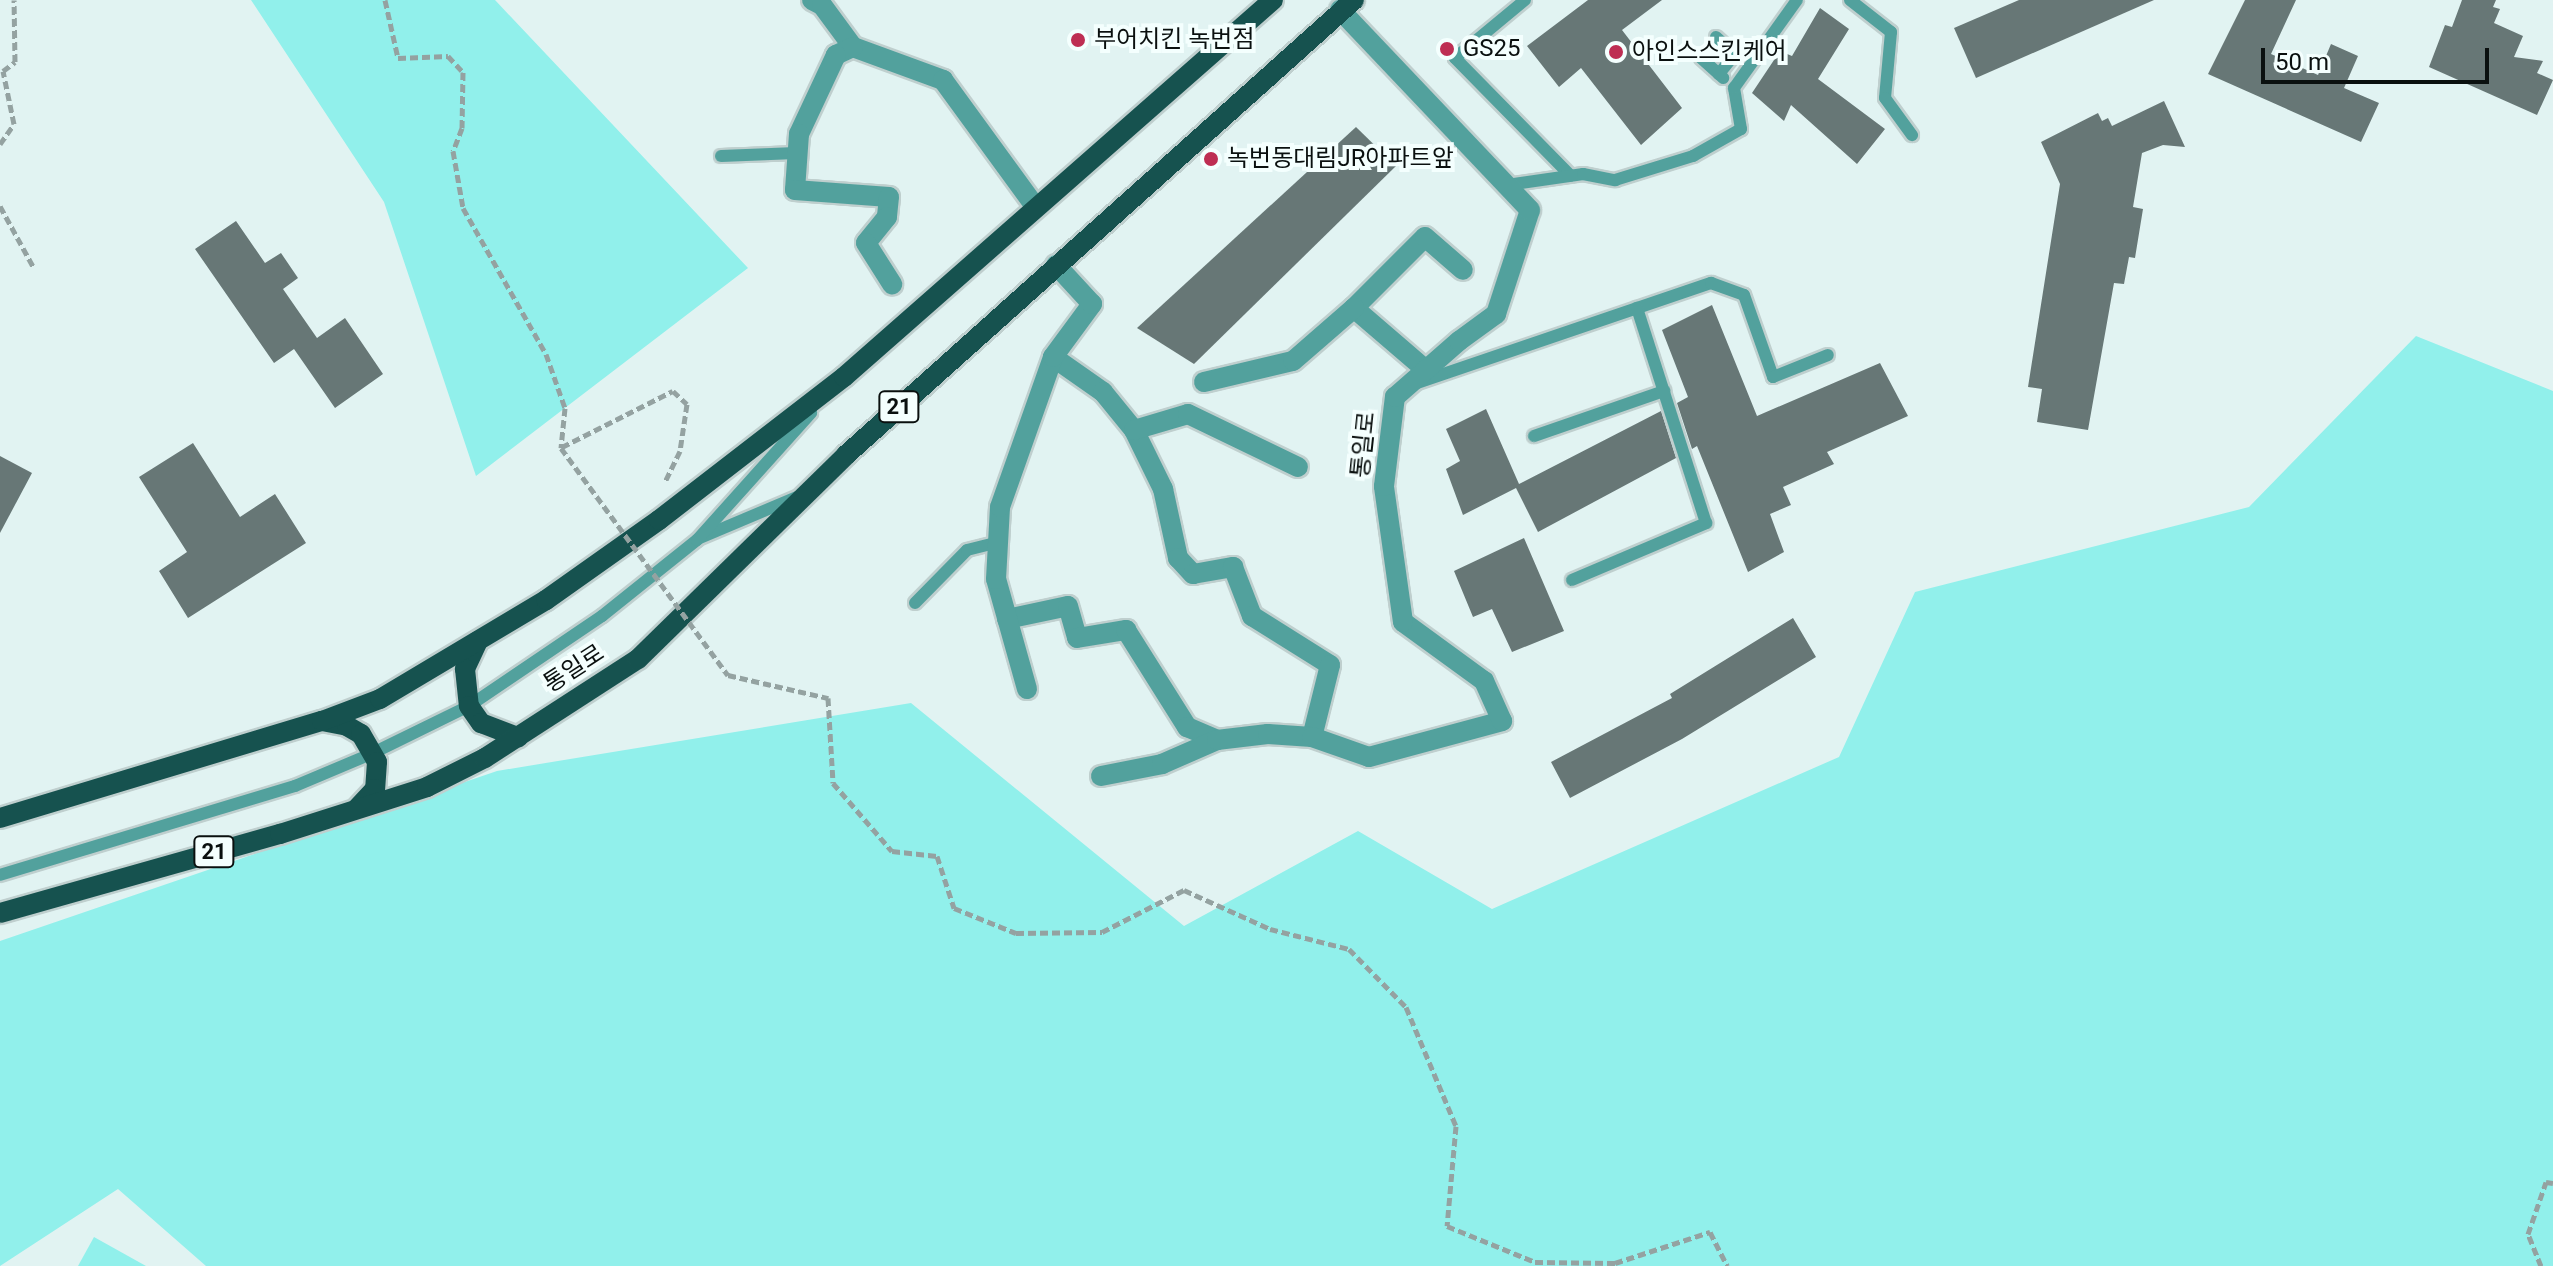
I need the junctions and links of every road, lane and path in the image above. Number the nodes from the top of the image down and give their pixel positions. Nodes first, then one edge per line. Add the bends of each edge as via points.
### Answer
1 (14, 0) edge
2 (385, 0) edge
3 (812, 0) edge
4 (1273, 0) edge
5 (1525, 0) edge
6 (1797, 0) edge
7 (1850, 0) edge
8 (1347, 5) edge
9 (1716, 37) dead end
10 (853, 47) junction
11 (1701, 58) dead end
12 (1719, 74) junction
13 (1734, 88) junction
14 (1912, 135) dead end
15 (0, 144) edge
16 (796, 153) junction
17 (721, 156) dead end
18 (1571, 176) junction
19 (1507, 185) junction
20 (0, 206) edge
21 (1035, 206) junction
22 (1056, 265) junction
23 (34, 268) dead end
24 (1463, 270) dead end
25 (892, 284) dead end
26 (1354, 308) junction
27 (1637, 308) junction
28 (1828, 355) dead end
29 (1053, 357) junction
30 (1426, 370) junction
31 (844, 377) junction
32 (1204, 382) dead end
33 (1407, 387) junction
34 (1664, 391) junction
35 (1134, 430) junction
36 (1534, 436) dead end
37 (561, 448) junction
38 (1298, 467) dead end
39 (660, 492) dead end
40 (807, 493) junction
41 (697, 540) junction
42 (998, 542) junction
43 (1572, 580) dead end
44 (915, 603) dead end
45 (1007, 619) junction
46 (478, 641) junction
47 (1027, 689) dead end
48 (469, 706) junction
49 (322, 721) junction
50 (518, 737) junction
51 (1312, 737) junction
52 (1217, 740) junction
53 (373, 753) junction
54 (1101, 776) dead end
55 (354, 811) junction
56 (0, 818) edge
57 (42, 863) junction
58 (0, 875) edge
59 (0, 882) edge
60 (0, 913) edge
61 (2553, 1183) edge
62 (1727, 1266) edge
63 (2541, 1266) edge

1 - 15 path via 15,62 3,71 14,124
2 - 37 path via 398,58 448,56 463,72 462,128 453,151 463,208 546,354 565,408
3 - 10 street via 822,5
4 - 21 main road, 21
5 - 18 lane via 1455,58
6 - 13 lane
7 - 14 lane via 1891,32 1885,98
8 - 19 street, 통일로
8 - 22 main road, 통일로 / 21
9 - 12 lane via 1735,54
10 - 16 street via 836,55 799,134
10 - 21 street via 943,80
11 - 12 lane
12 - 13 lane
13 - 18 lane via 1741,129 1693,156 1615,180
16 - 17 lane
16 - 25 street via 795,190 889,197 887,217 866,243
18 - 19 lane
19 - 30 street, 통일로 via 1530,210 1496,314
20 - 23 path
21 - 31 main road, 21
22 - 29 street via 1092,304
22 - 40 main road, 통일로 / 21
24 - 26 street via 1425,237
26 - 30 street
26 - 32 street via 1293,361
27 - 28 lane via 1711,283 1744,295 1773,377
27 - 33 lane
27 - 34 lane
29 - 35 street via 1103,392
29 - 42 street via 1000,507
30 - 33 street, 통일로
31 - 41 lane
31 - 46 main road, 21 via 603,562
33 - 51 street, 통일로 via 1395,397 1384,486 1403,622 1484,681 1502,721 1369,757
34 - 36 lane
34 - 43 lane via 1706,523
35 - 38 street via 1188,414
35 - 51 street via 1163,489 1178,558 1193,574 1233,567 1252,616 1330,665
37 - 39 path via 673,391 687,404 680,451
37 - 62 path, bridge via 728,675 828,698 833,783 892,851 937,856 954,908 1016,933 1102,932 1184,890 1270,929 1349,949 1406,1007 1456,1126 1447,1226 1535,1262 1615,1263 1710,1232
40 - 41 lane
40 - 50 main road, 통일로 / 21 via 638,659
41 - 48 lane via 602,616
42 - 44 lane via 967,550
42 - 45 street via 996,579
45 - 47 street
45 - 52 street via 1068,606 1077,638 1126,630 1187,727
46 - 48 main road via 465,669
46 - 49 main road, 21 via 380,699
48 - 50 main road via 481,723
48 - 53 lane
49 - 53 main road via 361,734
49 - 56 main road, 21
50 - 55 main road, 통일로 / 21 via 427,787
51 - 52 street, 통일로 via 1268,734
52 - 54 street, 통일로 via 1162,764
53 - 55 main road via 379,775 375,789
53 - 57 lane via 295,786
55 - 60 main road, 통일로 / 21
57 - 58 lane
57 - 59 lane
61 - 63 path via 2546,1182 2528,1234

